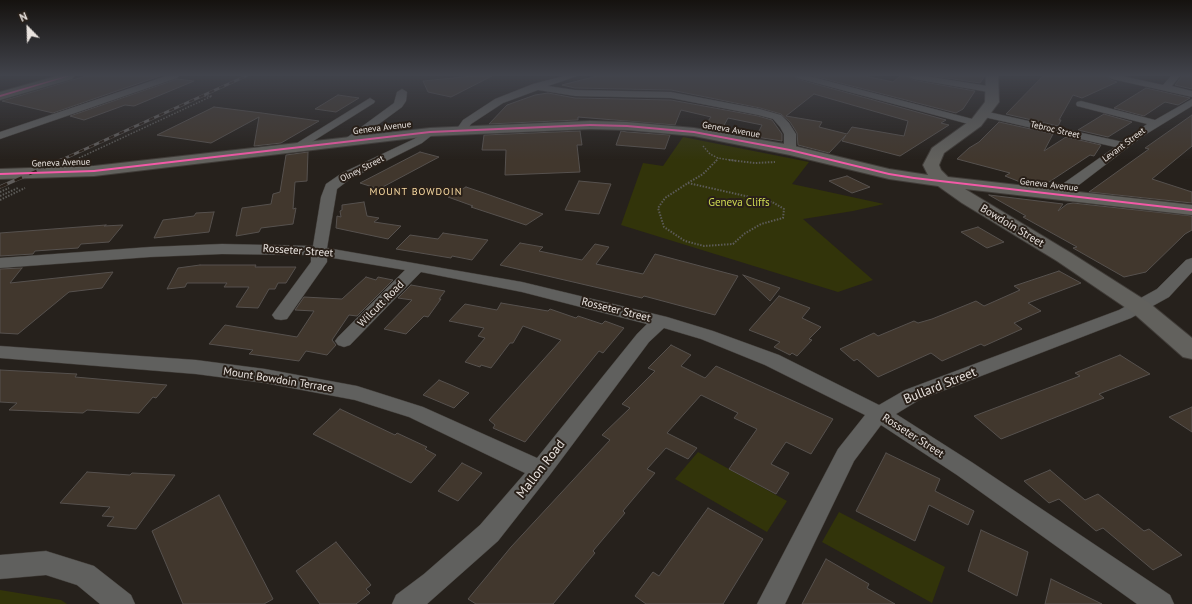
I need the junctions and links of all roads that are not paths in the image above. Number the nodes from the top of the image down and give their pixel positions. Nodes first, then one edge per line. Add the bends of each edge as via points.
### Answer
1 (92, 104) edge
2 (365, 104) edge
3 (399, 104) edge
4 (496, 104) edge
5 (719, 104) edge
6 (918, 104) edge
7 (990, 104) edge
8 (1081, 104) dead end
9 (1188, 104) edge
10 (980, 119) junction
11 (1155, 123) junction
12 (462, 130) junction
13 (430, 132) junction
14 (0, 136) edge
15 (349, 141) junction
16 (1125, 146) junction
17 (294, 148) junction
18 (790, 150) junction
19 (3, 180) edge
20 (944, 182) junction
21 (1073, 196) junction
22 (1192, 210) edge
23 (319, 251) junction
24 (0, 263) edge
25 (1192, 263) edge
26 (417, 267) junction
27 (1140, 307) junction
28 (281, 315) dead end
29 (661, 321) junction
30 (344, 341) dead end
31 (1192, 351) edge
32 (0, 352) edge
33 (880, 414) junction
34 (541, 470) junction
35 (0, 567) edge
36 (121, 604) edge
37 (406, 604) edge
38 (772, 604) edge
39 (1160, 604) edge

1 - 14 street
2 - 17 street
3 - 15 street
4 - 12 street via 467,122
5 - 18 street via 778,117 790,134
6 - 10 street, Tebroc Street
7 - 10 main road, Bowdoin Street
8 - 11 street
9 - 11 street, Levant Street
10 - 16 street, Tebroc Street
10 - 20 main road, Bowdoin Street via 937,151 931,165
11 - 16 street, Levant Street
12 - 13 main road, Geneva Avenue
12 - 18 main road, Geneva Avenue via 612,126 656,128
13 - 15 main road, Geneva Avenue
13 - 23 street, Olney Street via 418,141 346,176 331,187
15 - 17 main road, Geneva Avenue
16 - 21 street, Levant Street via 1069,186 1068,190
17 - 19 main road, Geneva Avenue
18 - 20 main road, Geneva Avenue via 889,174
20 - 21 main road, Geneva Avenue
20 - 27 main road, Bowdoin Street
21 - 22 main road, Geneva Avenue
23 - 24 street, Rosseter Street via 222,249
23 - 26 street, Rosseter Street
23 - 28 street via 318,262
25 - 27 street, Bullard Street via 1163,293
26 - 29 street, Rosseter Street via 522,287
26 - 30 street, Wilcutt Road
27 - 31 main road, Bowdoin Street
27 - 33 street, Bullard Street via 1099,325 912,395
29 - 33 street, Rosseter Street via 707,335 772,360
29 - 34 street, Mallon Road via 643,338
32 - 34 street, Mount Bowdoin Terrace via 196,367 265,376 357,393 416,412
33 - 38 street, Bullard Street via 868,425 846,456
33 - 39 street, Rosseter Street via 965,469
34 - 37 street, Mallon Road via 489,533
35 - 36 street via 46,563 85,575

